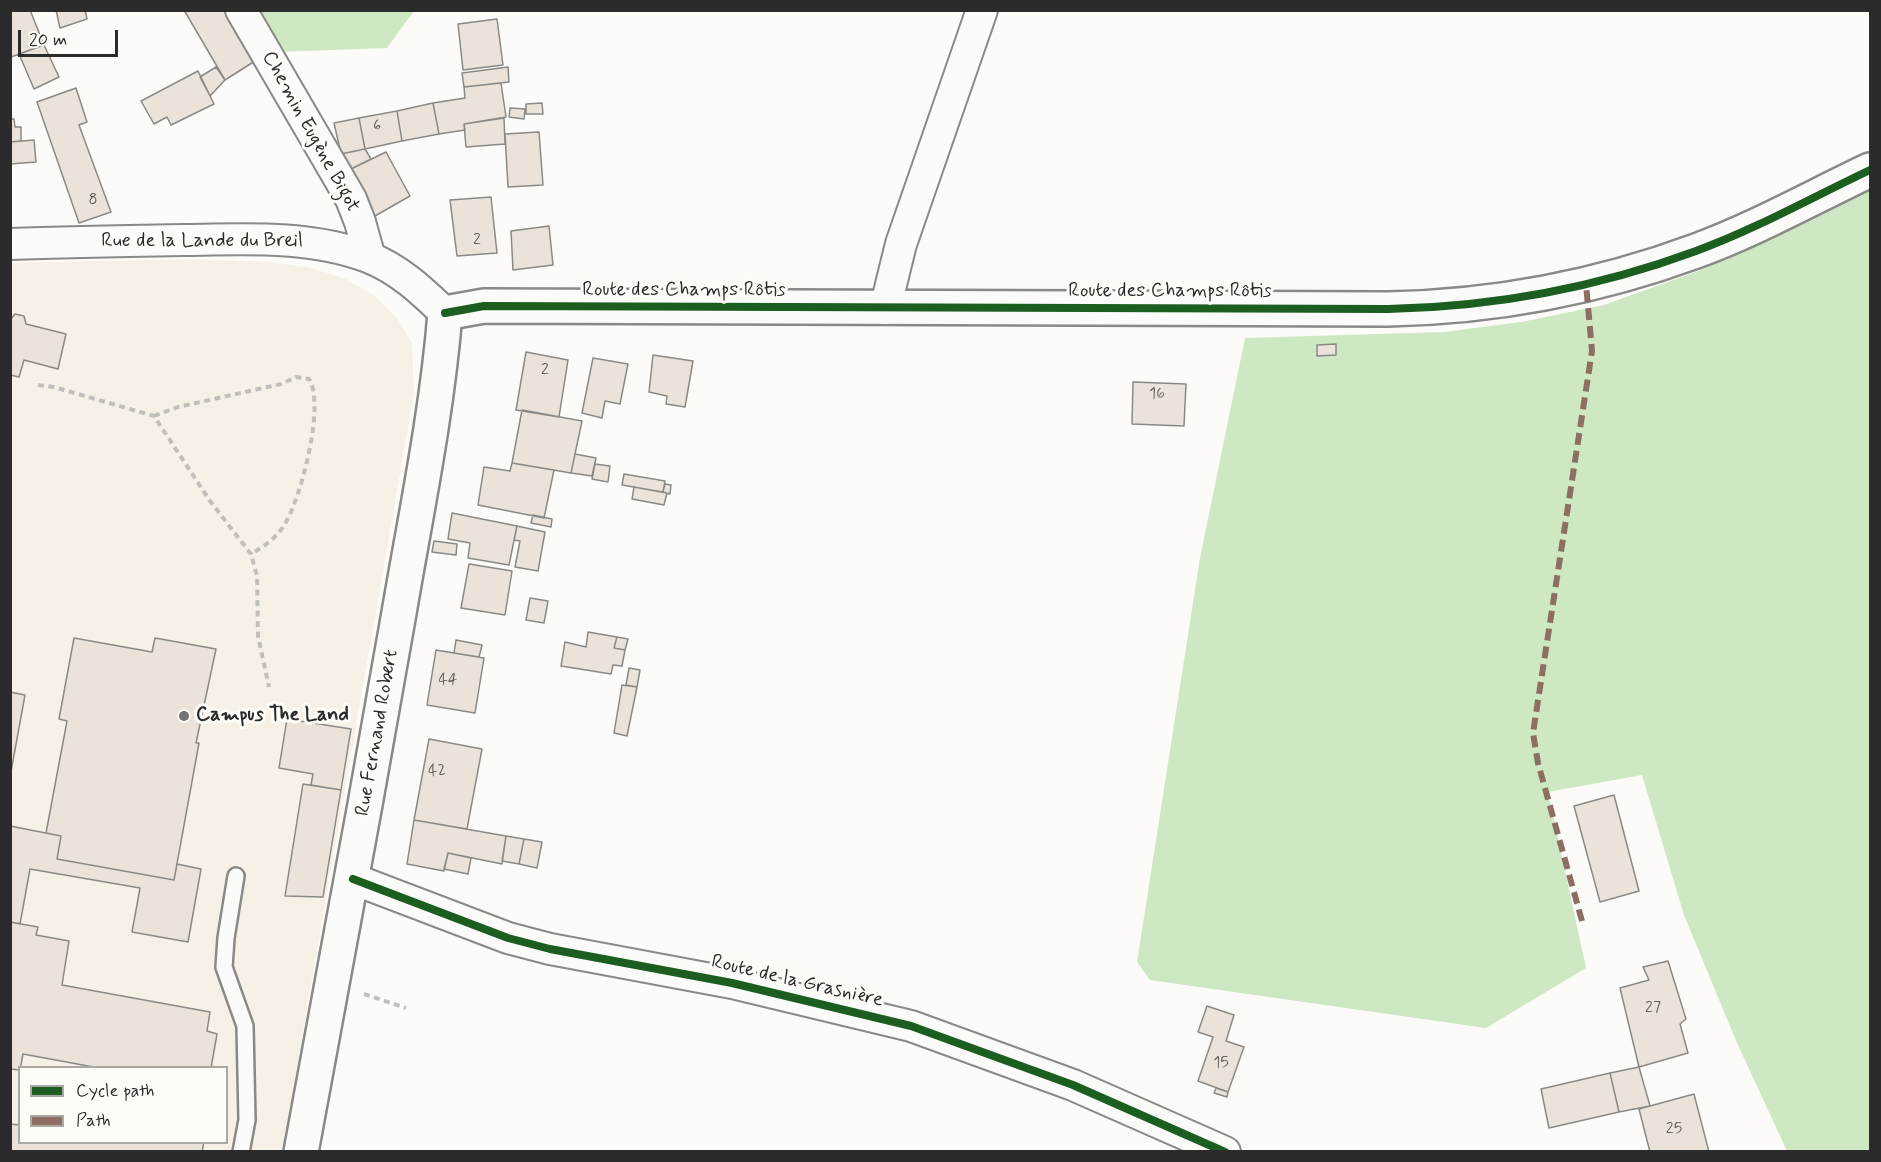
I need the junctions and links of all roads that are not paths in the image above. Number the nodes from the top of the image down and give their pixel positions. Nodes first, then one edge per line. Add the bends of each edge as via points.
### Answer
1 (241, 10) edge
2 (982, 10) edge
3 (1870, 170) edge
4 (10, 244) edge
5 (370, 258) junction
6 (885, 309) junction
7 (445, 313) junction
8 (236, 876) dead end
9 (353, 879) junction
10 (241, 1152) edge
11 (301, 1152) edge
12 (1225, 1152) edge

1 - 5 street, Chemin Eugène Bigot via 351,199
2 - 6 street via 901,244
3 - 6 street, Route des Champs Rôtis via 1699,250 1640,270 1515,299 1388,309
4 - 5 street, Rue de la Lande du Breil via 246,239 313,243
5 - 7 street, Rue de la Lande du Breil via 417,286
6 - 7 street, Route des Champs Rôtis via 496,306
7 - 9 street, Rue Fernand Robert via 437,392
8 - 10 lane via 224,967 245,1026 247,1120
9 - 11 street, Rue Fernand Robert
9 - 12 street, Route de la Grasnière via 508,938 732,983 911,1026 1073,1085

